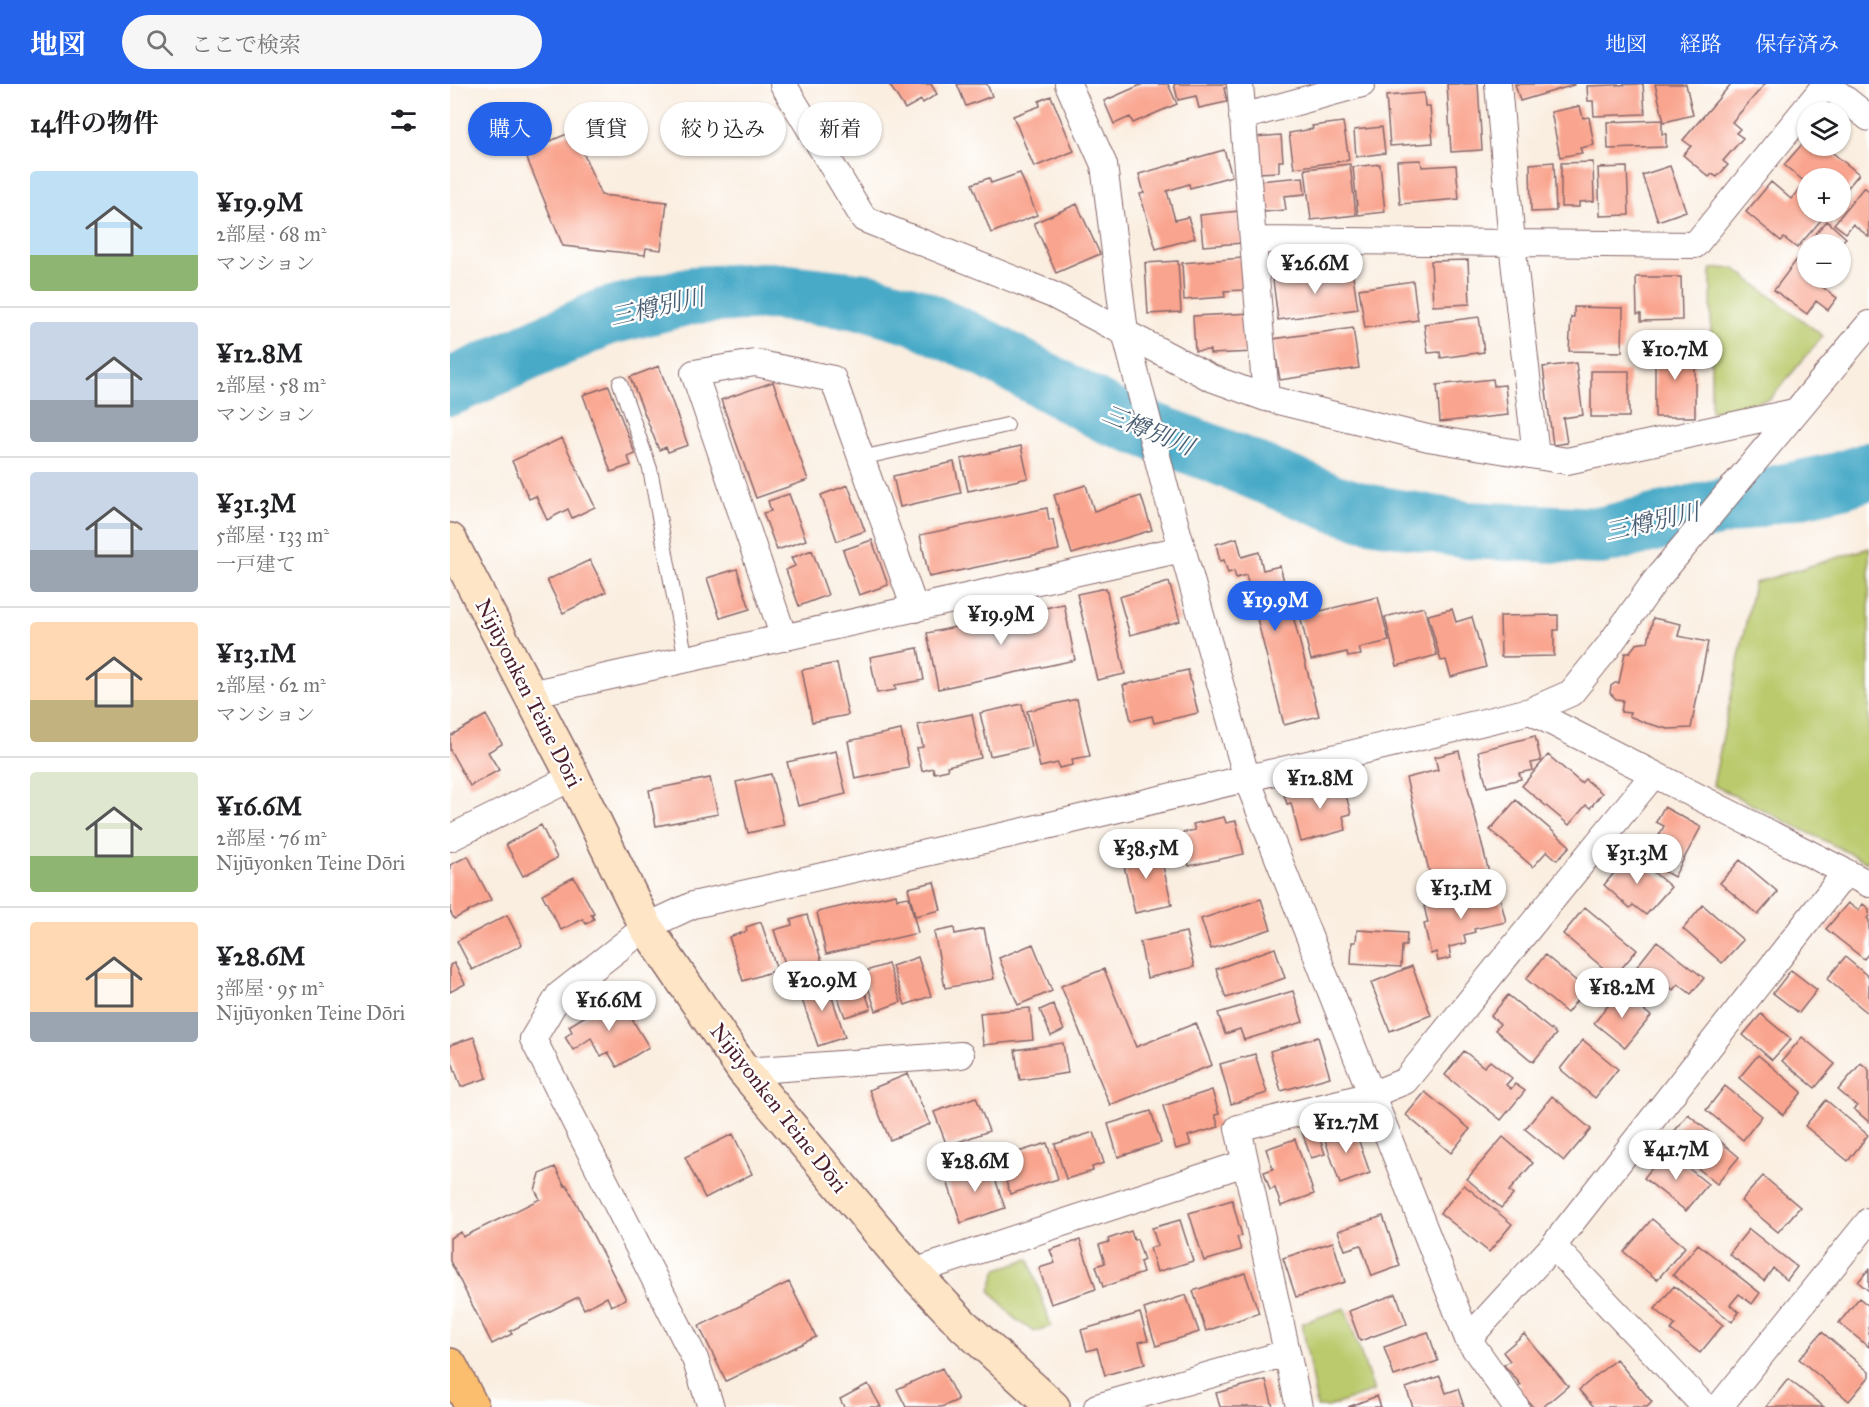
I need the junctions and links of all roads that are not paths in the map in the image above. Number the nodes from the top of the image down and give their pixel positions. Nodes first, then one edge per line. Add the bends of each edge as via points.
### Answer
1 (783, 84) edge
2 (1068, 84) edge
3 (1240, 84) edge
4 (1362, 84) edge
5 (1498, 84) edge
6 (1826, 84) edge
7 (1242, 117) junction
8 (1869, 118) edge
9 (1253, 240) junction
10 (1512, 243) junction
11 (1869, 324) edge
12 (1125, 333) junction
13 (620, 383) dead end
14 (1266, 398) junction
15 (1794, 412) junction
16 (1008, 425) dead end
17 (1536, 456) junction
18 (861, 458) junction
19 (450, 540) edge
20 (1182, 549) junction
21 (915, 609) junction
22 (784, 638) junction
23 (687, 660) junction
24 (530, 694) junction
25 (1530, 711) junction
26 (1654, 774) junction
27 (573, 777) junction
28 (1247, 779) junction
29 (450, 838) edge
30 (1846, 872) junction
31 (1869, 884) edge
32 (646, 927) junction
33 (961, 1055) dead end
34 (744, 1071) junction
35 (1371, 1095) junction
36 (1245, 1163) junction
37 (1869, 1221) edge
38 (1553, 1246) junction
39 (913, 1272) junction
40 (1468, 1339) junction
41 (1287, 1353) junction
42 (450, 1365) edge
43 (472, 1407) edge
44 (711, 1407) edge
45 (1053, 1407) edge
46 (1098, 1407) edge
47 (1299, 1407) edge
48 (1516, 1407) edge
49 (1705, 1407) edge
50 (1719, 1407) edge

1 - 12 street via 864,219 1053,295
2 - 12 street via 1104,165
3 - 7 street
4 - 7 street
5 - 10 street
6 - 8 street
6 - 10 street via 1695,244
7 - 9 street
9 - 10 street
9 - 14 street
10 - 17 street
11 - 15 street
12 - 14 street via 1211,378
12 - 20 street
13 - 23 lane via 650,469
14 - 17 street via 1428,438
15 - 17 street via 1567,461
15 - 25 street via 1655,581 1570,693
16 - 18 lane
18 - 21 street
18 - 22 street via 833,379 755,363 694,373
19 - 24 street, Nijūyonken Teine Dōri
20 - 21 street
20 - 28 street
21 - 22 street
22 - 23 street
23 - 24 street
24 - 27 street, Nijūyonken Teine Dōri
25 - 26 street
25 - 28 street
26 - 30 street
26 - 35 street via 1405,1081
27 - 29 street
27 - 32 street, Nijūyonken Teine Dōri
28 - 32 street via 693,905
28 - 35 street
30 - 31 street
30 - 38 street
32 - 34 street, Nijūyonken Teine Dōri
32 - 44 street via 559,995 533,1039 695,1359
33 - 34 street
34 - 39 street, Nijūyonken Teine Dōri
35 - 36 street via 1238,1128
35 - 40 street
36 - 39 street
36 - 41 street
37 - 50 street
38 - 40 street
38 - 49 street
39 - 45 street, Nijūyonken Teine Dōri via 963,1325
40 - 48 street
41 - 46 street
41 - 47 street
42 - 43 highway

